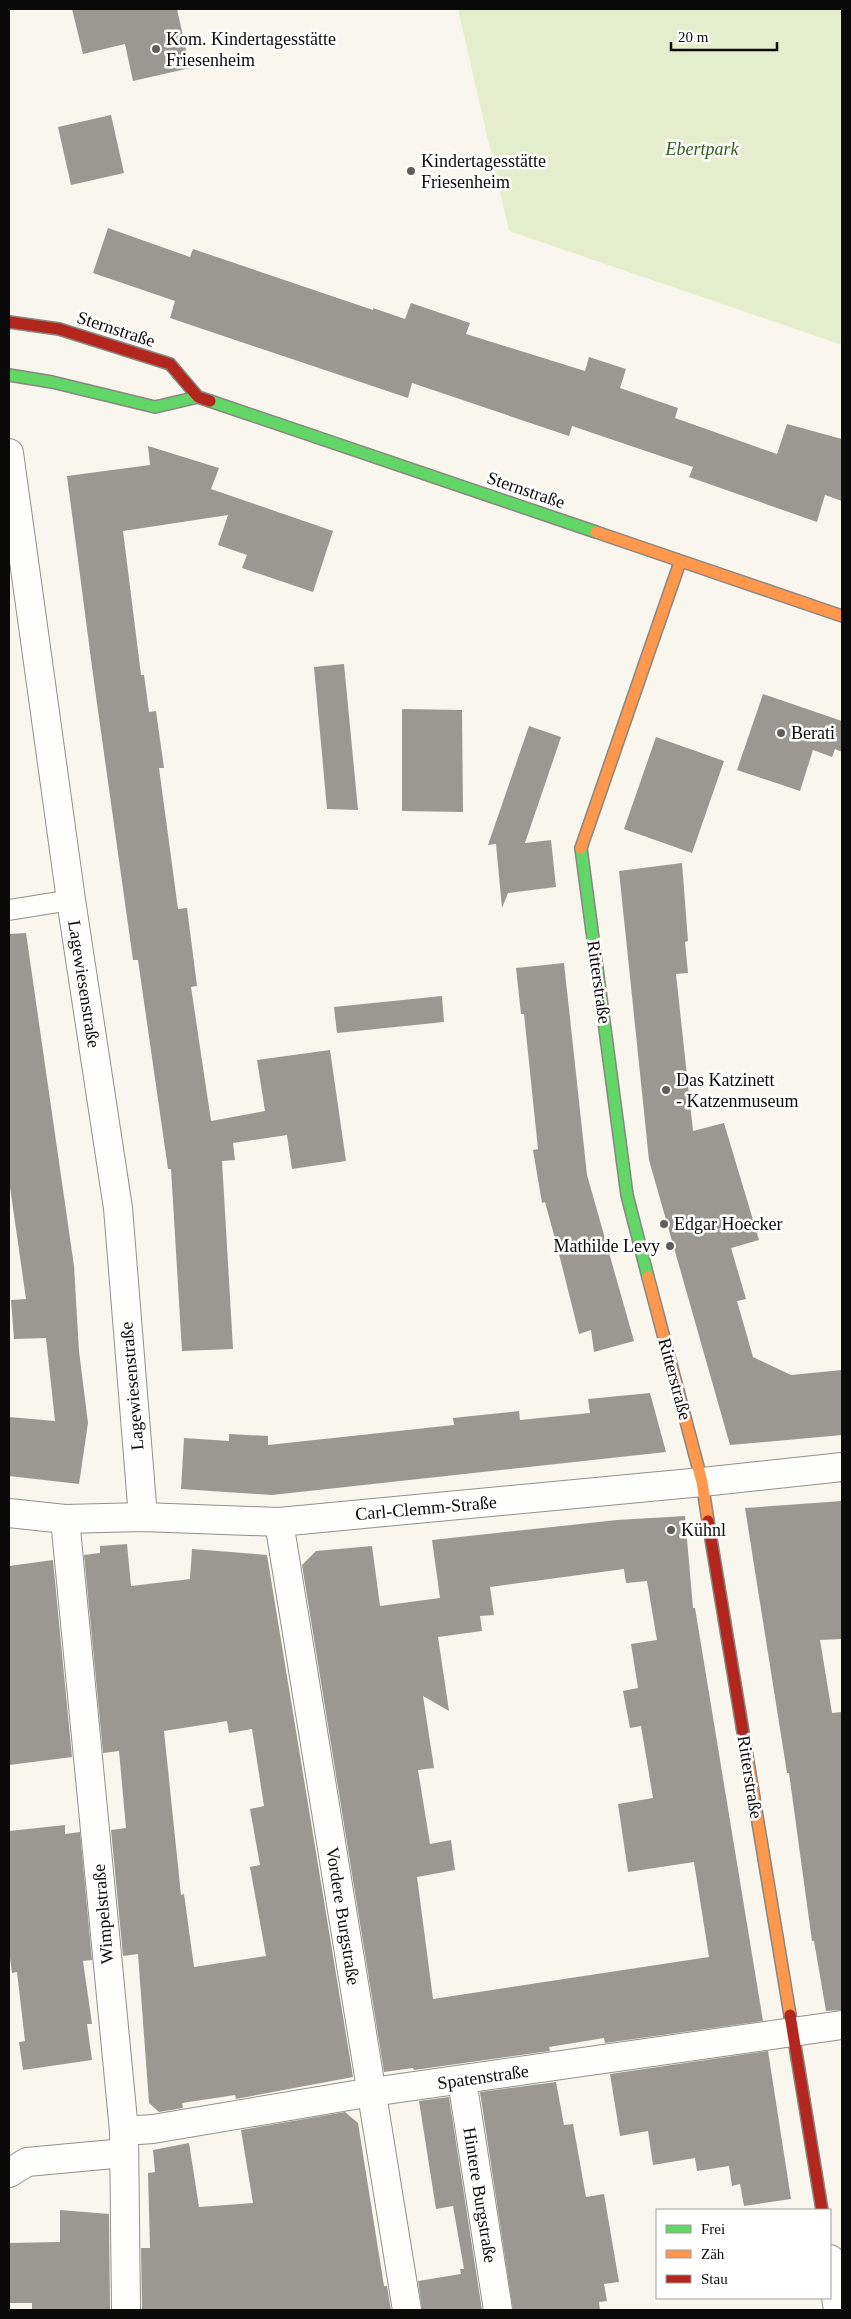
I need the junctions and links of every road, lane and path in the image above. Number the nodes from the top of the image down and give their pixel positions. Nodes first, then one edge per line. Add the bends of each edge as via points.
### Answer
1 (9, 322) edge
2 (9, 375) edge
3 (198, 397) junction
4 (9, 453) edge
5 (680, 562) junction
6 (842, 616) edge
7 (71, 900) junction
8 (9, 910) edge
9 (842, 1467) edge
10 (702, 1482) junction
11 (9, 1514) edge
12 (143, 1517) junction
13 (65, 1519) junction
14 (279, 1522) junction
15 (842, 2025) edge
16 (792, 2033) junction
17 (462, 2080) junction
18 (372, 2092) junction
19 (124, 2142) junction
20 (9, 2173) edge
21 (822, 2209) edge
22 (831, 2265) edge
23 (126, 2310) edge
24 (406, 2310) edge
25 (498, 2310) edge
26 (838, 2310) edge

1 - 3 street, Sternstraße via 59,329 170,364
2 - 3 street via 155,407
3 - 5 street, Sternstraße
4 - 7 street, Lagewiesenstraße
5 - 6 street, Sternstraße
5 - 10 street, Ritterstraße via 581,848 627,1195
7 - 8 lane
7 - 12 street, Lagewiesenstraße via 118,1208
9 - 10 street, Carl-Clemm-Straße
10 - 14 street, Carl-Clemm-Straße
10 - 16 street, Ritterstraße
11 - 13 street, Carl-Clemm-Straße
12 - 13 street, Carl-Clemm-Straße
12 - 14 street, Carl-Clemm-Straße
13 - 19 street, Wimpelstraße
14 - 18 street, Vordere Burgstraße
15 - 16 street, Spatenstraße
16 - 17 street, Spatenstraße
16 - 21 street, Ritterstraße
17 - 18 street, Spatenstraße
17 - 25 street, Hintere Burgstraße
18 - 19 street, Spatenstraße via 153,2130
18 - 24 street, Vordere Burgstraße
19 - 20 street, Spatenstraße via 27,2162
19 - 23 street, Wimpelstraße
22 - 26 street

